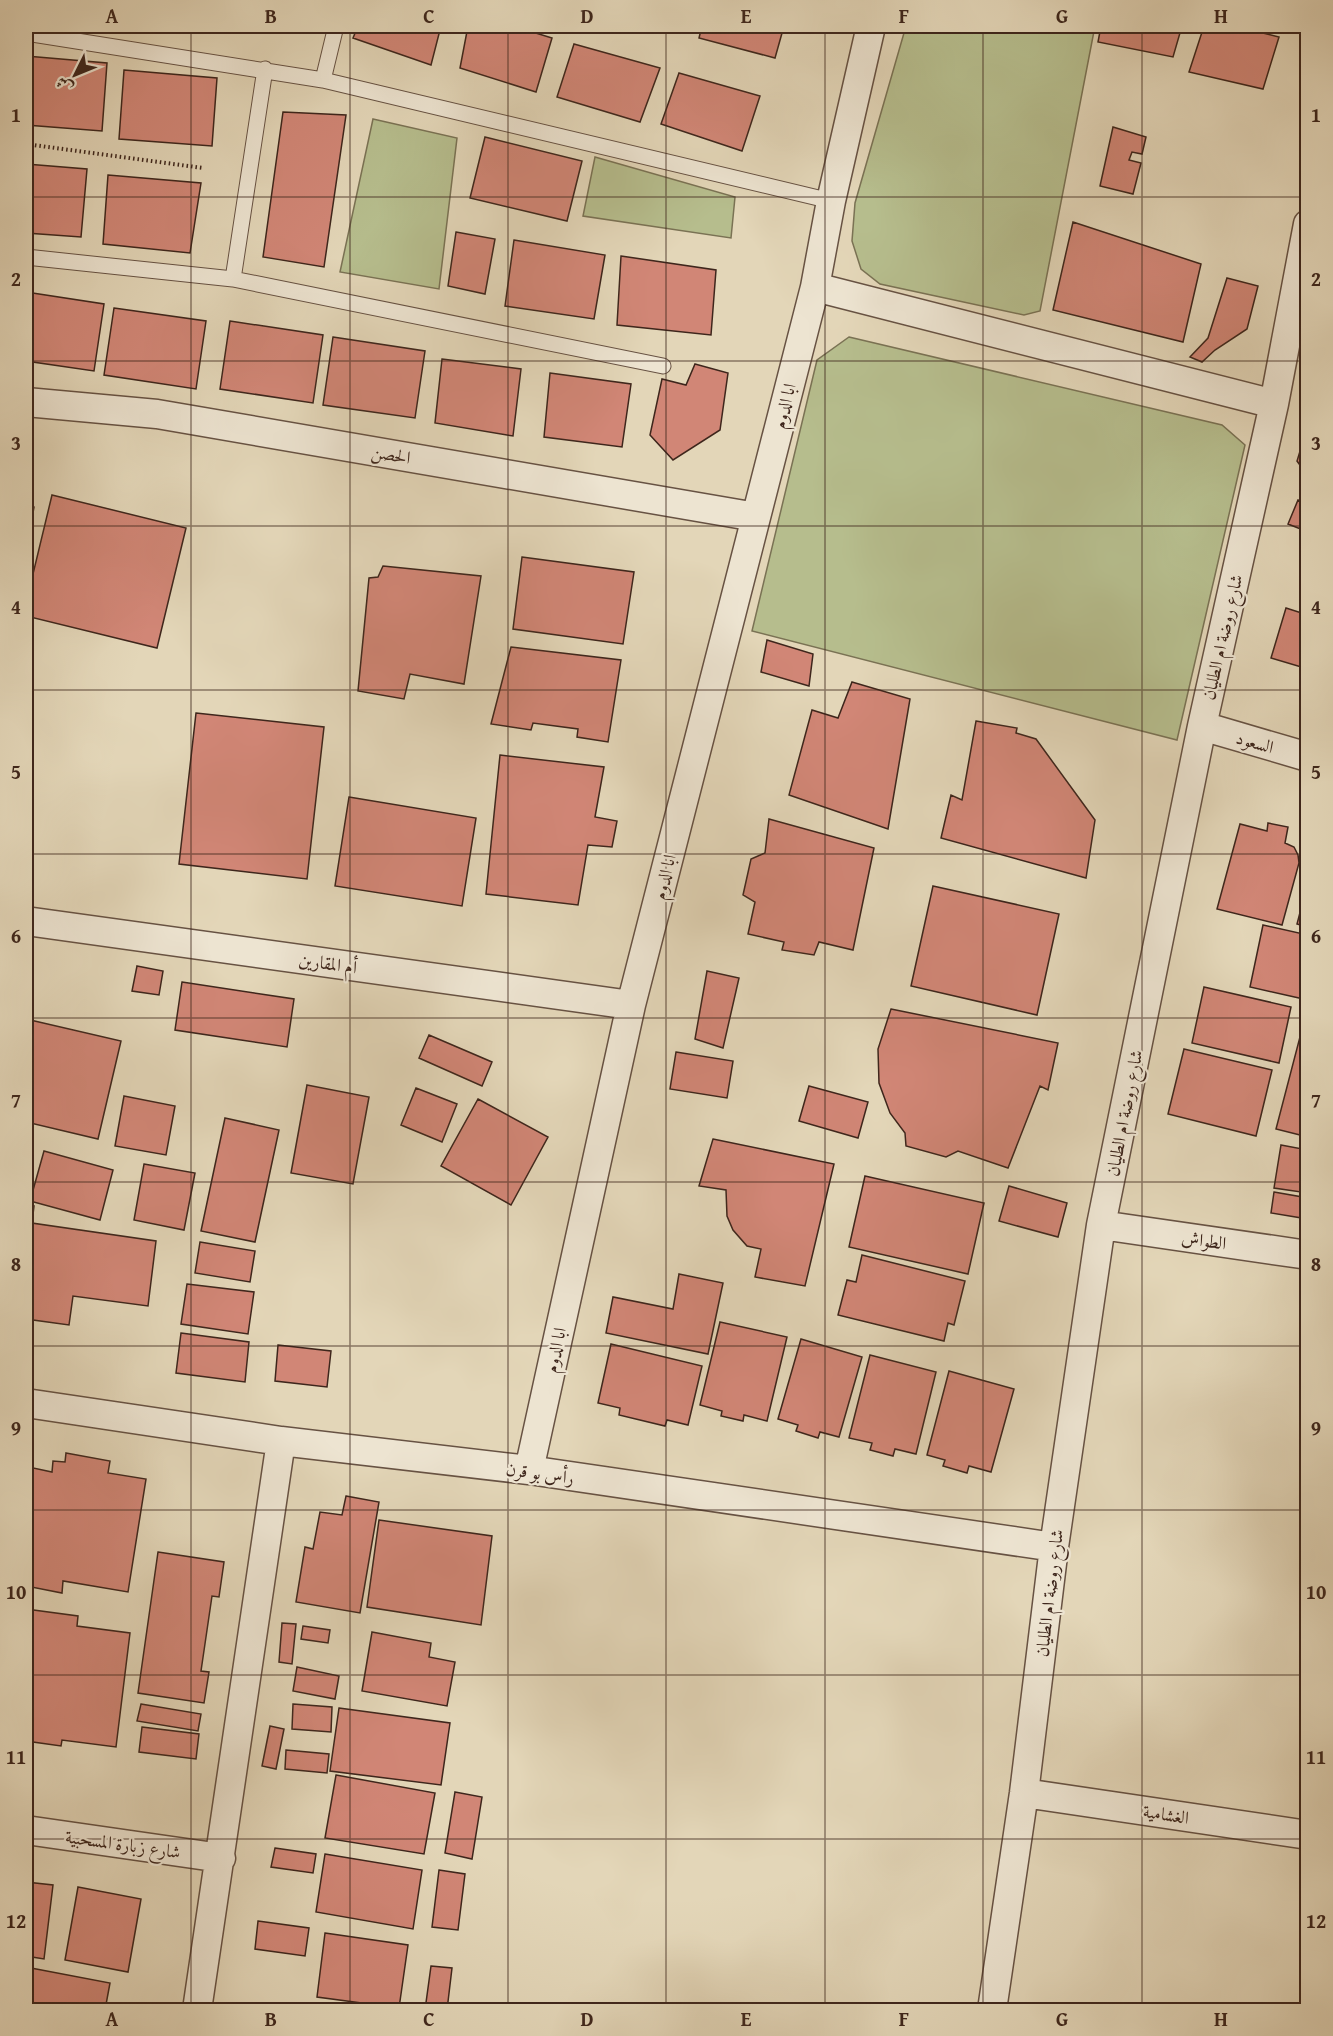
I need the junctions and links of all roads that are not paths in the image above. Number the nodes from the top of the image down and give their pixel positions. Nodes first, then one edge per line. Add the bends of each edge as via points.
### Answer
1 (336, 26) edge
2 (871, 26) edge
3 (26, 33) edge
4 (265, 69) junction
5 (322, 80) junction
6 (831, 201) junction
7 (1308, 224) edge
8 (26, 257) edge
9 (1304, 258) edge
10 (233, 279) junction
11 (815, 287) junction
12 (663, 366) dead end
13 (26, 402) edge
14 (1274, 404) junction
15 (756, 517) junction
16 (1202, 726) junction
17 (1308, 757) edge
18 (26, 921) edge
19 (632, 1005) junction
20 (1101, 1225) junction
21 (1308, 1256) edge
22 (26, 1402) edge
23 (281, 1441) junction
24 (528, 1470) junction
25 (1054, 1547) junction
26 (1024, 1793) junction
27 (26, 1830) edge
28 (1308, 1835) edge
29 (221, 1858) junction
30 (197, 2010) edge
31 (992, 2010) edge

1 - 5 lane
2 - 6 street, ابا الدوم
3 - 4 lane
4 - 5 lane
4 - 10 lane
5 - 6 lane
6 - 11 street, ابا الدوم
7 - 9 street, شارع روضة ام الطليان
8 - 10 lane
9 - 14 street, شارع روضة ام الطليان
10 - 12 lane
11 - 14 street
11 - 15 street, ابا الدوم
13 - 15 street, الحصن via 157,414
14 - 16 street, شارع روضة ام الطليان
15 - 19 street, ابا الدوم
16 - 17 street, السعود
16 - 20 street, شارع روضة ام الطليان
18 - 19 street, أم المقارين
19 - 24 street, ابا الدوم
20 - 21 street, الطواش
20 - 25 street, شارع روضة ام الطليان
22 - 23 street, رأس بو قرن
23 - 24 street, رأس بو قرن
23 - 29 street
24 - 25 street, رأس بو قرن
25 - 26 street, شارع روضة ام الطليان
26 - 28 street, الغشامية
26 - 31 street, شارع روضة ام الطليان
27 - 29 street, شارع زبارة المسحبية
29 - 30 street

